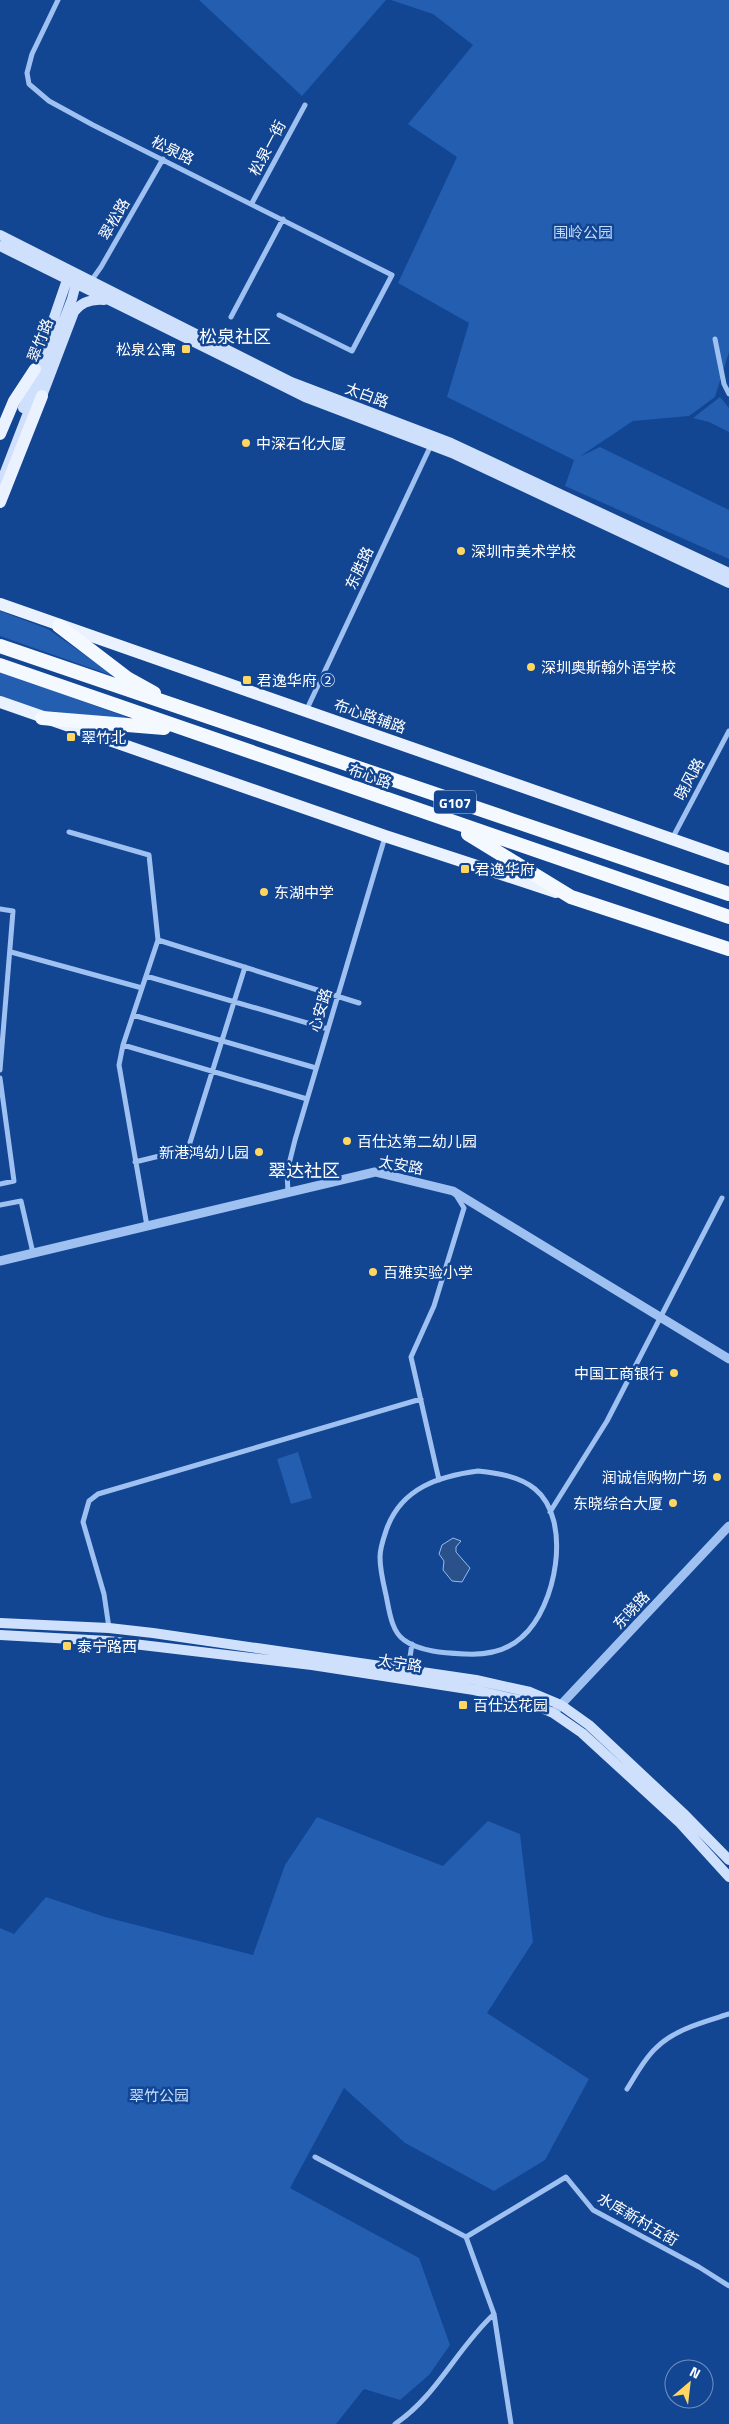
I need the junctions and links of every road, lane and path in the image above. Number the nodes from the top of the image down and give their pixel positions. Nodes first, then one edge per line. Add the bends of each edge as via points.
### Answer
1 (58, 0) edge
2 (305, 105) dead end
3 (163, 159) junction
4 (252, 203) junction
5 (283, 219) junction
6 (0, 235) edge
7 (0, 246) edge
8 (67, 280) junction
9 (82, 282) junction
10 (112, 302) junction
11 (279, 315) dead end
12 (231, 317) dead end
13 (715, 340) dead end
14 (35, 369) junction
15 (729, 394) edge
16 (42, 396) junction
17 (26, 410) junction
18 (0, 434) edge
19 (433, 440) junction
20 (0, 467) edge
21 (0, 484) edge
22 (0, 502) edge
23 (729, 573) edge
24 (729, 583) edge
25 (0, 604) edge
26 (60, 626) junction
27 (0, 646) edge
28 (0, 665) edge
29 (0, 702) edge
30 (181, 709) junction
31 (306, 711) junction
32 (42, 718) junction
33 (185, 730) junction
34 (729, 731) edge
35 (444, 819) junction
36 (69, 832) dead end
37 (385, 836) junction
38 (672, 839) junction
39 (729, 859) edge
40 (729, 894) edge
41 (571, 896) junction
42 (0, 910) edge
43 (729, 917) edge
44 (158, 940) junction
45 (729, 949) edge
46 (11, 952) junction
47 (246, 967) junction
48 (146, 976) junction
49 (142, 988) junction
50 (337, 996) junction
51 (234, 1002) junction
52 (359, 1003) dead end
53 (133, 1015) junction
54 (328, 1029) junction
55 (222, 1041) junction
56 (122, 1045) junction
57 (316, 1068) junction
58 (0, 1070) edge
59 (212, 1071) junction
60 (0, 1078) edge
61 (307, 1099) junction
62 (135, 1162) junction
63 (0, 1184) edge
64 (453, 1191) junction
65 (288, 1192) junction
66 (722, 1198) dead end
67 (0, 1205) edge
68 (147, 1226) junction
69 (33, 1253) junction
70 (0, 1261) edge
71 (661, 1316) junction
72 (729, 1359) edge
73 (421, 1399) junction
74 (438, 1480) junction
75 (550, 1512) junction
76 (729, 1526) edge
77 (0, 1623) edge
78 (109, 1628) junction
79 (0, 1635) edge
80 (412, 1644) junction
81 (408, 1670) junction
82 (557, 1709) junction
83 (729, 1860) edge
84 (729, 1877) edge
85 (729, 2014) edge
86 (627, 2089) dead end
87 (315, 2157) dead end
88 (466, 2237) junction
89 (729, 2286) edge
90 (494, 2314) junction
91 (395, 2424) edge
92 (511, 2424) edge

1 - 3 street, 松泉路 via 32,54 27,72 29,84 49,100 93,125
2 - 4 street, 松泉一街
3 - 4 street, 松泉路
3 - 9 street, 翠松路 via 101,267
4 - 5 street, 松泉路
5 - 11 street, 松泉路 via 392,275 352,351
5 - 12 street
6 - 9 main road, 太白路
7 - 8 main road
8 - 9 main road
8 - 14 main road, 翠竹路
9 - 10 main road, 太白路
9 - 17 main road, 翠竹路
9 - 19 main road, 太白路 via 296,384
10 - 16 main road, 翠竹路 via 96,300 77,308
10 - 19 main road, 太白路 via 305,397
13 - 15 street
14 - 17 main road, 翠竹路
14 - 18 main road via 14,401
16 - 17 main road, 翠竹路
16 - 22 main road
17 - 20 main road
17 - 21 main road
19 - 23 main road, 太白路
19 - 24 main road, 太白路
19 - 31 street, 东胜路
25 - 26 main road, 布心路辅路
26 - 30 highway via 127,678
26 - 31 main road, 布心路辅路
27 - 30 highway, 布心路 / G107
28 - 33 highway, 布心路 / G107
29 - 32 main road
30 - 40 highway, 布心路 / G107
31 - 38 main road, 布心路辅路
32 - 33 highway
32 - 37 main road
33 - 35 highway, 布心路 / G107
34 - 38 street, 晓风路
35 - 41 highway, G107
35 - 43 highway, 布心路
36 - 44 street via 149,855
37 - 41 main road
37 - 50 street, 心安路
38 - 39 main road, 布心路辅路
41 - 45 highway, G107
42 - 46 street via 13,910
44 - 47 street
44 - 48 street
46 - 49 street
46 - 58 street
47 - 50 street
47 - 51 street
48 - 49 street
48 - 51 street
49 - 53 street
50 - 52 street
50 - 54 street, 心安路
51 - 54 street
51 - 55 street
53 - 55 street
53 - 56 street
54 - 57 street, 心安路
55 - 57 street
55 - 59 street
56 - 59 street
56 - 62 street via 120,1074
57 - 61 street, 心安路
59 - 61 street
59 - 62 street via 188,1149
60 - 63 street via 14,1181
61 - 65 street, 心安路 via 288,1164
62 - 68 street
64 - 65 street, 太安路 via 375,1172
64 - 71 street, 太安路
64 - 73 street via 464,1208 434,1306 411,1357
65 - 68 street, 太安路
66 - 71 street
67 - 69 street via 21,1201
68 - 69 street, 太安路
69 - 70 street, 太安路
71 - 72 street, 太安路
71 - 75 street via 608,1421
73 - 74 street
73 - 78 street via 98,1494 89,1501 83,1522 104,1594
74 - 75 street via 478,1471 510,1476 535,1489 546,1501
74 - 80 street via 412,1493 396,1509 380,1556 396,1630
75 - 80 street via 556,1545 554,1574 549,1595 524,1636 508,1647 490,1653 432,1650
76 - 82 street, 东晓路
77 - 78 main road, 太宁路
78 - 81 main road, 太宁路
79 - 82 main road, 太宁路 via 108,1641 312,1665 474,1690
80 - 81 street
81 - 82 main road, 太宁路 via 530,1692
82 - 83 main road, 太宁路 via 589,1725
82 - 84 main road, 太宁路 via 678,1822
85 - 86 street via 687,2028 664,2041 649,2056
87 - 88 street
88 - 89 street, 水库新村五街 via 566,2177 593,2210
88 - 90 street
90 - 91 street via 477,2330 427,2396 408,2416
90 - 92 street

